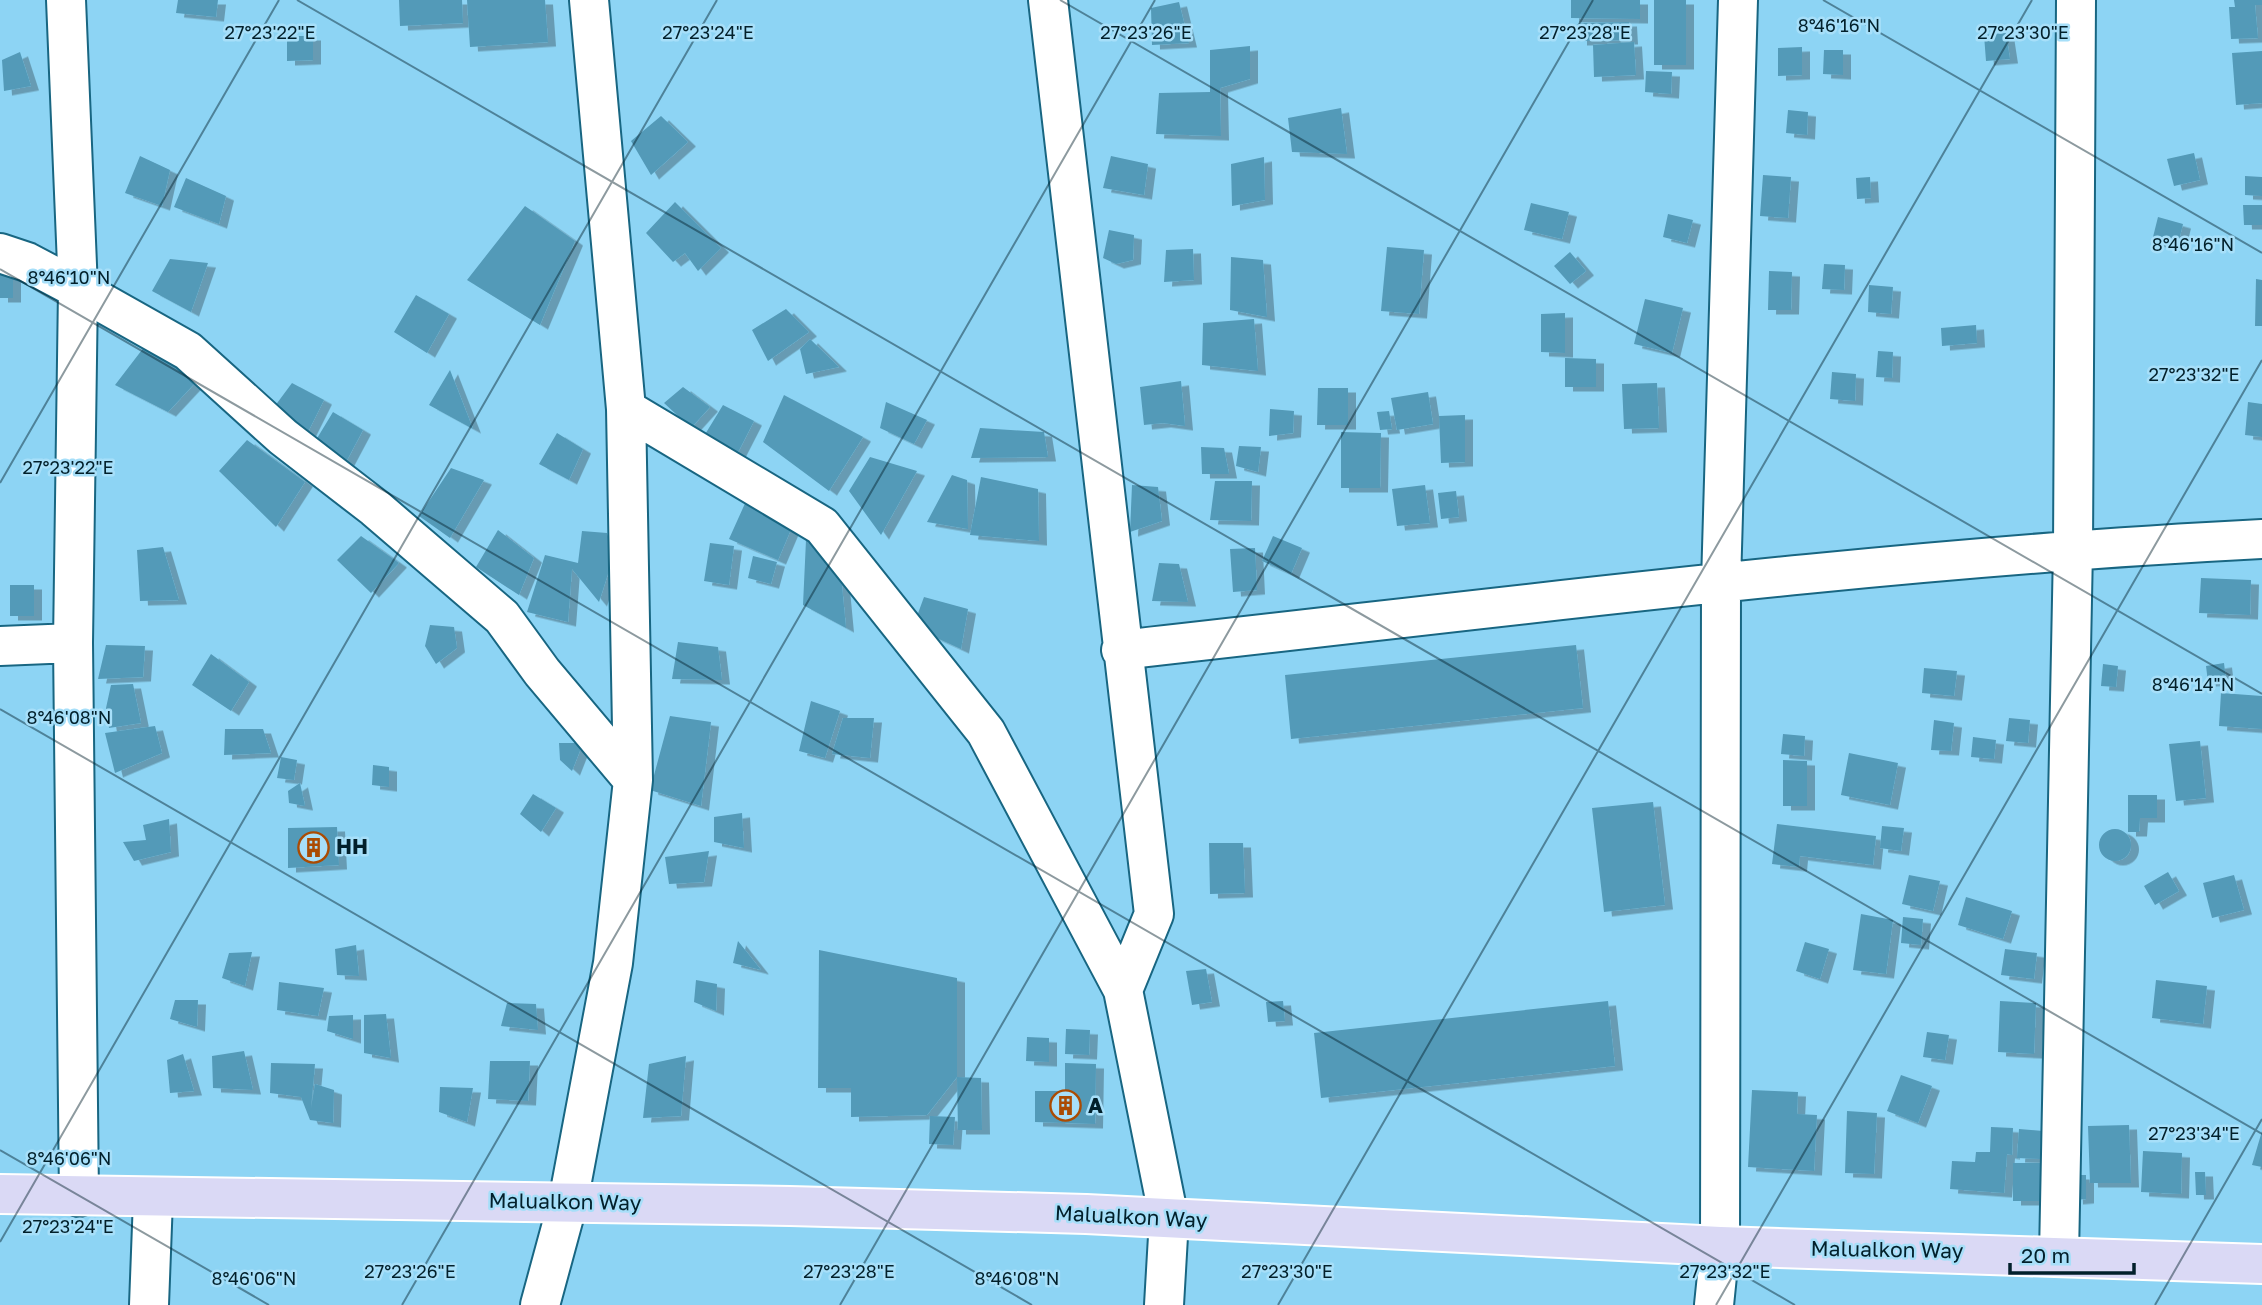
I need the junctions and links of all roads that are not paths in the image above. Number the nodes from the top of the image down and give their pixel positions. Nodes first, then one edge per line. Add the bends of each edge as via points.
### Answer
1 (66, 0) edge
2 (589, 0) edge
3 (1048, 0) edge
4 (1738, 0) edge
5 (2076, 0) edge
6 (0, 253) edge
7 (78, 289) junction
8 (626, 409) junction
9 (2262, 539) edge
10 (2073, 549) junction
11 (1721, 583) junction
12 (73, 643) junction
13 (0, 646) edge
14 (1121, 650) junction
15 (633, 780) junction
16 (1123, 990) junction
17 (0, 1194) edge
18 (79, 1197) junction
19 (153, 1199) junction
20 (568, 1202) junction
21 (1169, 1219) junction
22 (1720, 1246) junction
23 (2059, 1255) junction
24 (2262, 1264) edge
25 (149, 1305) edge
26 (540, 1305) edge
27 (1164, 1305) edge
28 (1714, 1305) edge

1 - 7 street
2 - 8 street
3 - 14 street
4 - 11 street
5 - 10 street
6 - 7 street
7 - 12 street
7 - 15 street via 188,351 283,437 375,508 502,617
8 - 15 street
8 - 16 street via 822,526 986,732
9 - 10 street
10 - 11 street
10 - 23 street
11 - 14 street
11 - 22 street
12 - 13 street
12 - 18 street
14 - 16 street via 1154,914
15 - 20 street via 613,963
16 - 21 street
17 - 18 main road, Malualkon Way
18 - 19 main road, Malualkon Way
19 - 20 main road, Malualkon Way
19 - 25 street
20 - 21 main road, Malualkon Way
20 - 26 street
21 - 22 main road, Malualkon Way
21 - 27 street
22 - 23 main road, Malualkon Way
22 - 28 street
23 - 24 main road, Malualkon Way

